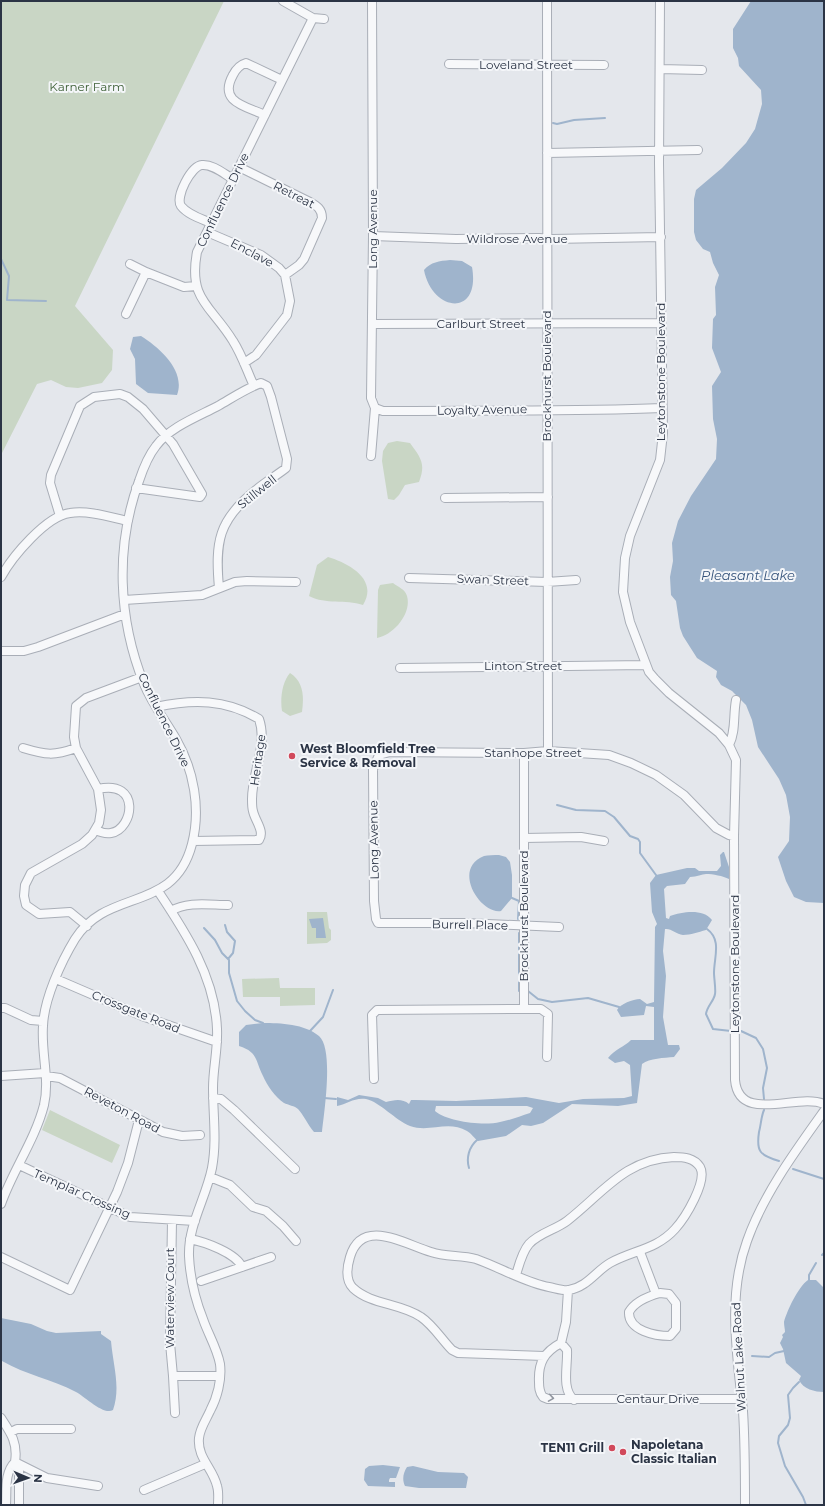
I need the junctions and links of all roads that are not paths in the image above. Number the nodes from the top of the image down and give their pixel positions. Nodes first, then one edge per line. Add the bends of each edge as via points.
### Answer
1 (283, 1) edge
2 (372, 1) edge
3 (547, 1) edge
4 (660, 1) edge
5 (313, 18) junction
6 (324, 19) dead end
7 (449, 64) dead end
8 (604, 65) dead end
9 (547, 66) junction
10 (660, 68) junction
11 (702, 70) dead end
12 (282, 80) junction
13 (265, 115) junction
14 (659, 150) junction
15 (698, 150) dead end
16 (547, 152) junction
17 (239, 167) junction
18 (233, 179) junction
19 (212, 223) junction
20 (207, 232) junction
21 (373, 236) junction
22 (661, 237) junction
23 (546, 238) junction
24 (130, 264) dead end
25 (146, 272) junction
26 (285, 275) junction
27 (196, 286) junction
28 (126, 314) dead end
29 (661, 323) junction
30 (372, 324) junction
31 (547, 325) junction
32 (244, 362) junction
33 (254, 386) junction
34 (375, 408) junction
35 (662, 408) junction
36 (548, 410) junction
37 (166, 437) junction
38 (371, 456) dead end
39 (136, 488) junction
40 (548, 497) junction
41 (445, 498) dead end
42 (60, 516) junction
43 (128, 520) junction
44 (1, 577) edge
45 (409, 578) dead end
46 (576, 580) dead end
47 (296, 582) dead end
48 (547, 582) junction
49 (220, 588) junction
50 (124, 600) junction
51 (125, 614) junction
52 (1, 652) edge
53 (646, 665) junction
54 (548, 666) junction
55 (400, 668) dead end
56 (142, 677) junction
57 (736, 700) dead end
58 (156, 707) junction
59 (729, 745) junction
60 (23, 748) dead end
61 (76, 748) junction
62 (548, 750) junction
63 (524, 753) junction
64 (379, 755) joint
65 (98, 789) junction
66 (96, 830) junction
67 (734, 836) junction
68 (524, 838) junction
69 (193, 841) junction
70 (604, 841) dead end
71 (158, 891) junction
72 (228, 905) dead end
73 (171, 911) junction
74 (381, 924) joint
75 (87, 926) junction
76 (524, 926) junction
77 (560, 926) dead end
78 (56, 979) junction
79 (2, 1006) edge
80 (524, 1009) junction
81 (44, 1021) junction
82 (217, 1042) junction
83 (547, 1057) dead end
84 (46, 1074) junction
85 (1, 1076) edge
86 (374, 1079) dead end
87 (213, 1098) junction
88 (824, 1104) edge
89 (824, 1111) edge
90 (139, 1120) junction
91 (200, 1135) dead end
92 (19, 1165) junction
93 (295, 1169) dead end
94 (210, 1177) junction
95 (1, 1204) edge
96 (109, 1208) junction
97 (172, 1220) junction
98 (195, 1221) junction
99 (190, 1239) junction
100 (296, 1240) dead end
101 (640, 1252) junction
102 (1, 1257) edge
103 (271, 1257) dead end
104 (242, 1267) junction
105 (516, 1274) junction
106 (201, 1281) dead end
107 (568, 1290) junction
108 (656, 1294) junction
109 (561, 1343) junction
110 (544, 1356) junction
111 (173, 1376) junction
112 (220, 1376) junction
113 (741, 1399) junction
114 (574, 1400) junction
115 (175, 1412) dead end
116 (5, 1426) edge
117 (71, 1429) dead end
118 (15, 1462) junction
119 (205, 1464) junction
120 (98, 1486) dead end
121 (144, 1490) dead end
122 (6, 1505) edge
123 (19, 1505) edge
124 (218, 1505) edge
125 (745, 1505) edge

1 - 5 street
2 - 21 street, Long Avenue
3 - 9 street, Brockhurst Boulevard
4 - 10 street, Leytonstone Boulevard
5 - 6 street
5 - 12 street, Confluence Drive
7 - 9 street, Loveland Street
8 - 9 street, Loveland Street
9 - 16 street, Brockhurst Boulevard
10 - 11 street
10 - 14 street, Leytonstone Boulevard
12 - 13 street, Confluence Drive
12 - 13 street via 246,63 237,68 229,81 229,96
13 - 17 street, Confluence Drive
14 - 15 street
14 - 16 street
14 - 22 street, Leytonstone Boulevard
16 - 23 street, Brockhurst Boulevard
17 - 18 street, Confluence Drive
17 - 26 street, Retreat via 310,202 319,207 322,213 304,259
18 - 19 street, Confluence Drive
18 - 19 street via 204,165 195,168 189,176 181,194 180,204 195,216
19 - 20 street, Confluence Drive
20 - 26 street, Enclave via 261,255 280,268
20 - 27 street, Confluence Drive via 197,252
21 - 23 street, Wildrose Avenue
21 - 30 street, Long Avenue
22 - 23 street, Wildrose Avenue
22 - 29 street, Leytonstone Boulevard
23 - 31 street, Brockhurst Boulevard
24 - 25 street
25 - 27 street via 184,287
25 - 28 street
26 - 32 street, Enclave via 290,301 287,315 256,355
27 - 32 street, Confluence Drive via 200,296 234,342
29 - 31 street, Carlburt Street
29 - 35 street, Leytonstone Boulevard
30 - 31 street, Carlburt Street
30 - 34 street, Long Avenue via 371,398
31 - 36 street, Brockhurst Boulevard
32 - 33 street, Confluence Drive
33 - 37 street, Confluence Drive via 181,425
33 - 49 street, Stillwell via 261,383 266,386 271,397 287,459 286,468 256,490 227,519 218,548
34 - 36 street, Loyalty Avenue via 383,411
34 - 38 street, Long Avenue
35 - 36 street, Loyalty Avenue
35 - 53 street, Leytonstone Boulevard via 660,460 630,536 623,570 623,592 630,622
36 - 40 street, Brockhurst Boulevard
37 - 39 street, Confluence Drive via 156,444
37 - 39 street via 181,456 202,494 200,497
37 - 42 street via 143,409 120,394 94,397 80,406 51,475 50,484
39 - 43 street, Confluence Drive
40 - 41 street
40 - 48 street, Brockhurst Boulevard
42 - 43 street via 70,513
42 - 44 street via 15,554
43 - 50 street, Confluence Drive via 123,555
45 - 48 street, Swan Street
46 - 48 street, Swan Street
47 - 49 street via 247,581 235,582
48 - 54 street, Brockhurst Boulevard
49 - 50 street via 202,596
50 - 51 street, Confluence Drive
51 - 52 street via 38,647 24,651
51 - 56 street, Confluence Drive via 130,642
53 - 54 street, Linton Street
53 - 59 street, Leytonstone Boulevard via 655,679 719,733
54 - 55 street, Linton Street
54 - 62 street, Brockhurst Boulevard
56 - 58 street, Confluence Drive
56 - 61 street via 86,698 76,706 73,731
57 - 59 street via 734,736
58 - 69 street, Confluence Drive via 176,739 189,769 195,801
58 - 69 street, Heritage via 210,702 232,706 259,719 262,730 252,797 253,811 261,837 259,840
59 - 67 street, Leytonstone Boulevard via 736,760
60 - 61 street via 51,755
61 - 65 street
62 - 63 street, Stanhope Street
62 - 67 street, Stanhope Street via 609,755 632,763 656,775 716,828
63 - 64 street, Stanhope Street via 390,752
63 - 68 street, Brockhurst Boulevard
64 - 74 street, Long Avenue via 373,769 374,901 376,919
65 - 66 street via 101,810
65 - 66 street via 109,786 121,790 128,798 130,809 126,820 116,832 110,834
66 - 75 street via 70,852 31,873 25,884 26,905 38,914 70,912
67 - 88 street, Leytonstone Boulevard via 736,1090 740,1097 751,1103
68 - 70 street via 581,837
68 - 76 street, Brockhurst Boulevard
69 - 71 street, Confluence Drive via 186,861 177,874
71 - 73 street
71 - 75 street via 118,904 99,914
72 - 73 street via 179,906
73 - 82 street via 206,976 215,1010
74 - 76 street, Burrell Place via 464,923
75 - 78 street via 76,937
76 - 77 street, Burrell Place
76 - 80 street, Brockhurst Boulevard
78 - 81 street via 45,1009
78 - 82 street, Crossgate Road via 149,1018
79 - 81 street via 31,1020
80 - 83 street via 541,1009 548,1014
80 - 86 street via 375,1011 372,1016
81 - 84 street
82 - 87 street
84 - 85 street, Reveton Road
84 - 90 street, Reveton Road via 60,1078
84 - 92 street via 46,1088 38,1123
87 - 93 street via 221,1099 234,1110
87 - 94 street via 215,1134
89 - 113 street, Walnut Lake Road via 766,1200 746,1242 736,1287 735,1305
90 - 91 street, Reveton Road via 163,1132 182,1136
90 - 96 street via 128,1163
92 - 95 street
92 - 96 street, Templar Crossing
94 - 98 street
94 - 100 street via 230,1185 253,1206 266,1211
96 - 97 street, Templar Crossing via 130,1217
96 - 102 street via 70,1290
97 - 98 street, Templar Crossing
97 - 111 street, Waterview Court via 170,1342
98 - 99 street
99 - 104 street via 235,1257
99 - 112 street via 193,1289 216,1349
101 - 105 street via 665,1240 678,1227 698,1192 702,1179 697,1163 685,1157 660,1158 634,1166 564,1223 534,1238 527,1247
101 - 107 street via 611,1263 590,1280
101 - 108 street
103 - 104 street
104 - 106 street
105 - 107 street via 545,1286
105 - 110 street via 474,1259 434,1253 386,1235 376,1234 355,1245 350,1256 348,1274 353,1288 362,1295 404,1308 422,1317 452,1350 458,1353
107 - 109 street via 566,1322
108 - 108 street via 669,1294 676,1303 676,1330 670,1336 638,1329 630,1320 630,1312 635,1305
109 - 110 street via 552,1347
109 - 114 street via 567,1350 566,1389
110 -> 114 street, Centaur Drive via 540,1365 540,1393 548,1399
111 - 112 street
111 - 115 street, Waterview Court
112 - 119 street via 215,1401 202,1425 199,1438
113 - 114 street, Centaur Drive
113 - 125 street, Walnut Lake Road
116 - 117 street via 17,1429
116 - 118 street via 16,1446
118 - 120 street via 47,1478
118 - 122 street via 9,1468
118 - 123 street via 19,1468
119 - 121 street
119 - 124 street via 217,1485

